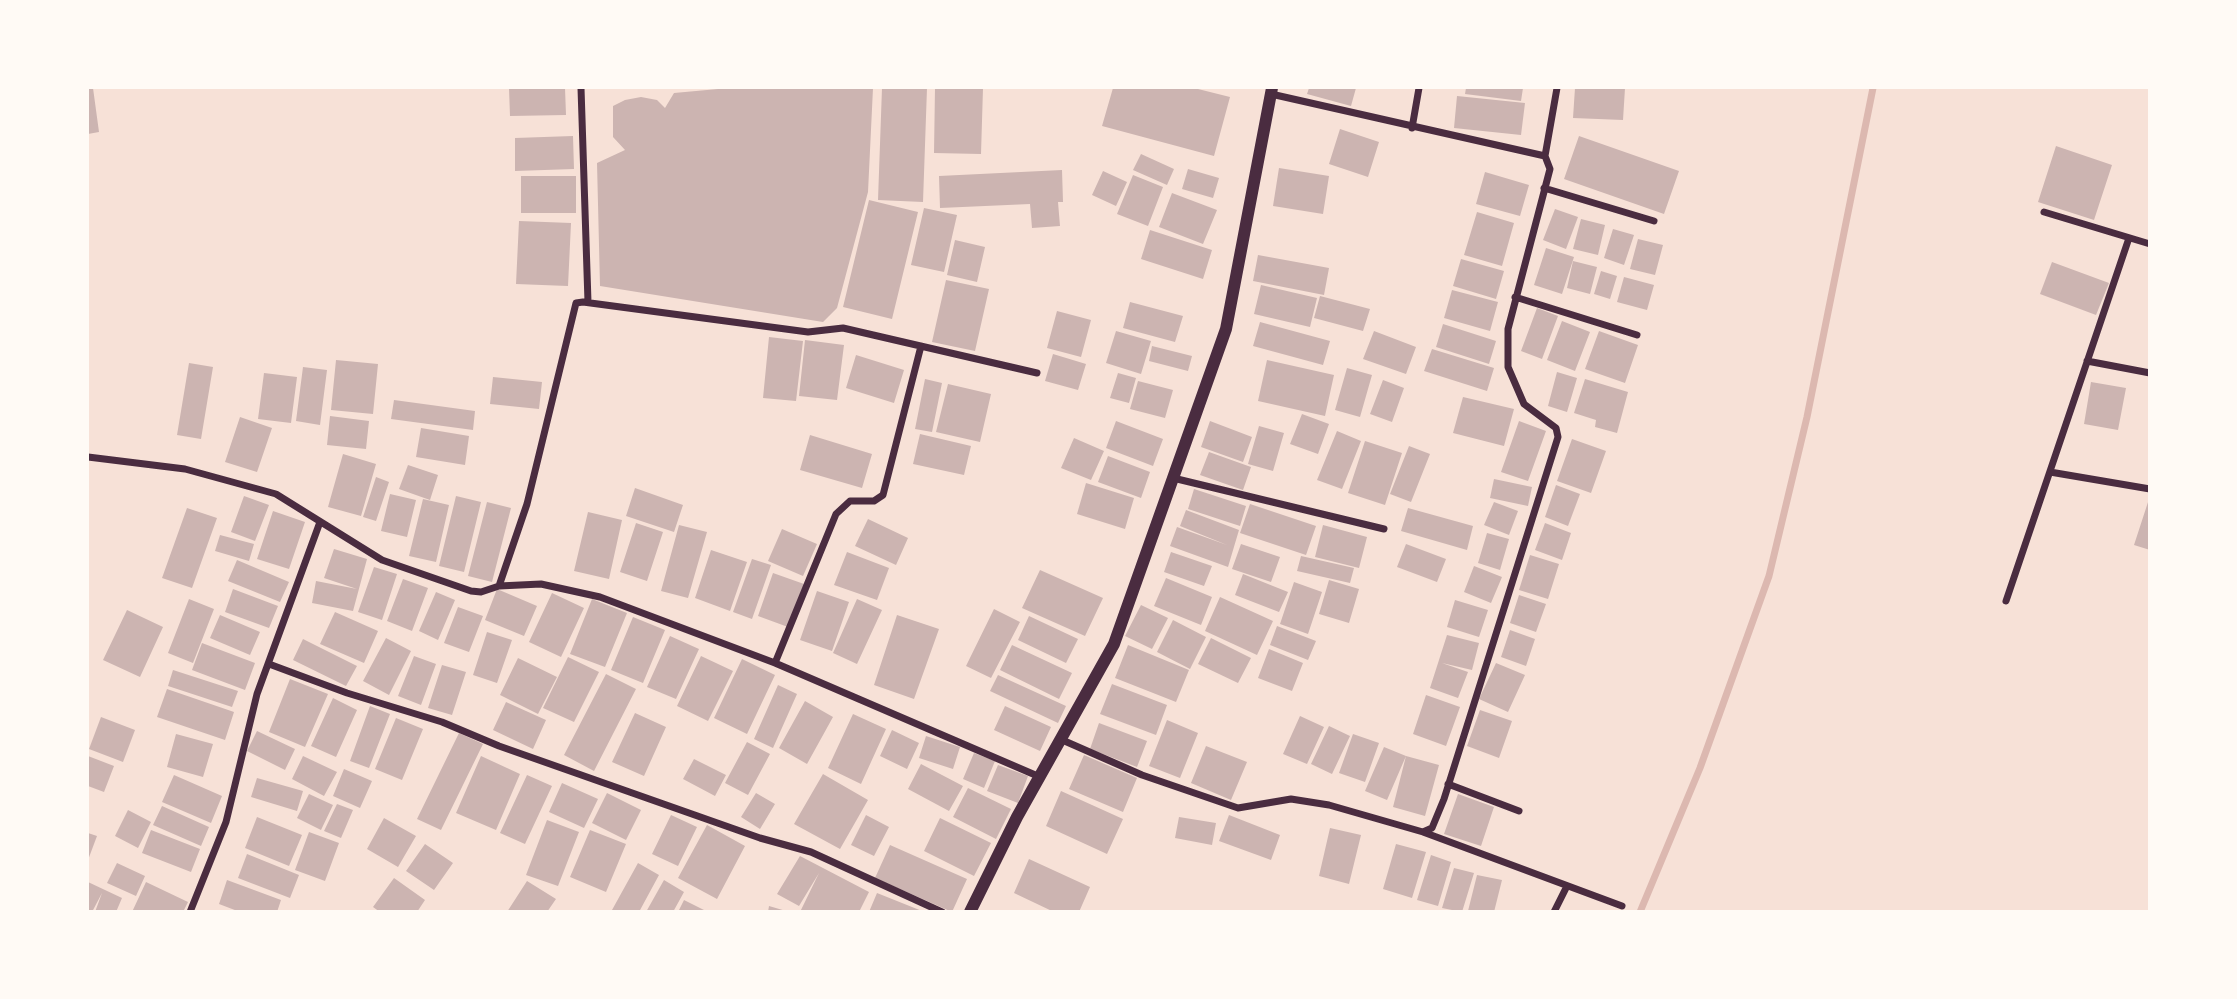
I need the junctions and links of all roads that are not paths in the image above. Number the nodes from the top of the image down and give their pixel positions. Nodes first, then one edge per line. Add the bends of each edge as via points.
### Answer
1 (581, 88) edge
2 (1419, 88) edge
3 (1557, 88) edge
4 (1271, 91) edge
5 (1412, 128) junction
6 (1545, 156) junction
7 (1544, 188) junction
8 (2044, 212) dead end
9 (1654, 221) dead end
10 (2129, 238) junction
11 (2150, 244) edge
12 (1515, 297) junction
13 (588, 302) junction
14 (1637, 335) dead end
15 (920, 346) junction
16 (2087, 361) junction
17 (1037, 373) dead end
18 (2150, 373) edge
19 (88, 457) edge
20 (2050, 471) junction
21 (1173, 478) junction
22 (2150, 489) edge
23 (320, 522) junction
24 (1384, 529) dead end
25 (499, 586) junction
26 (2006, 601) dead end
27 (775, 663) junction
28 (269, 664) junction
29 (1060, 739) junction
30 (1040, 777) junction
31 (1448, 784) junction
32 (1519, 811) dead end
33 (1423, 832) junction
34 (1567, 886) junction
35 (1622, 906) dead end
36 (190, 912) edge
37 (942, 912) edge
38 (970, 912) edge
39 (1554, 912) edge

1 - 13 street
2 - 5 street
3 - 6 street
4 - 5 street
4 - 21 street via 1226,329
5 - 6 street
6 - 7 street via 1549,169
7 - 9 street
7 - 12 street
8 - 10 street
10 - 11 street
10 - 16 street
12 - 14 street
12 - 31 street via 1508,330 1508,367 1524,404 1556,428 1558,437
13 - 15 street via 808,332 843,328
13 - 25 street via 576,303 572,310 527,504
15 - 17 street
15 - 27 street via 883,495 874,501 850,501 836,514
16 - 18 street
16 - 20 street
19 - 23 street via 185,469 276,495
20 - 22 street
20 - 26 street
21 - 24 street
21 - 29 street via 1114,644
23 - 25 street via 382,560 471,591
23 - 28 street
25 - 27 street via 541,584 600,597
27 - 30 street
28 - 36 street via 257,694 226,822
28 - 37 street via 811,852
29 - 30 street
29 - 33 street via 1228,806 1291,799
30 - 38 street
31 - 32 street
31 - 33 street via 1432,828
33 - 34 street
34 - 35 street
34 - 39 street

